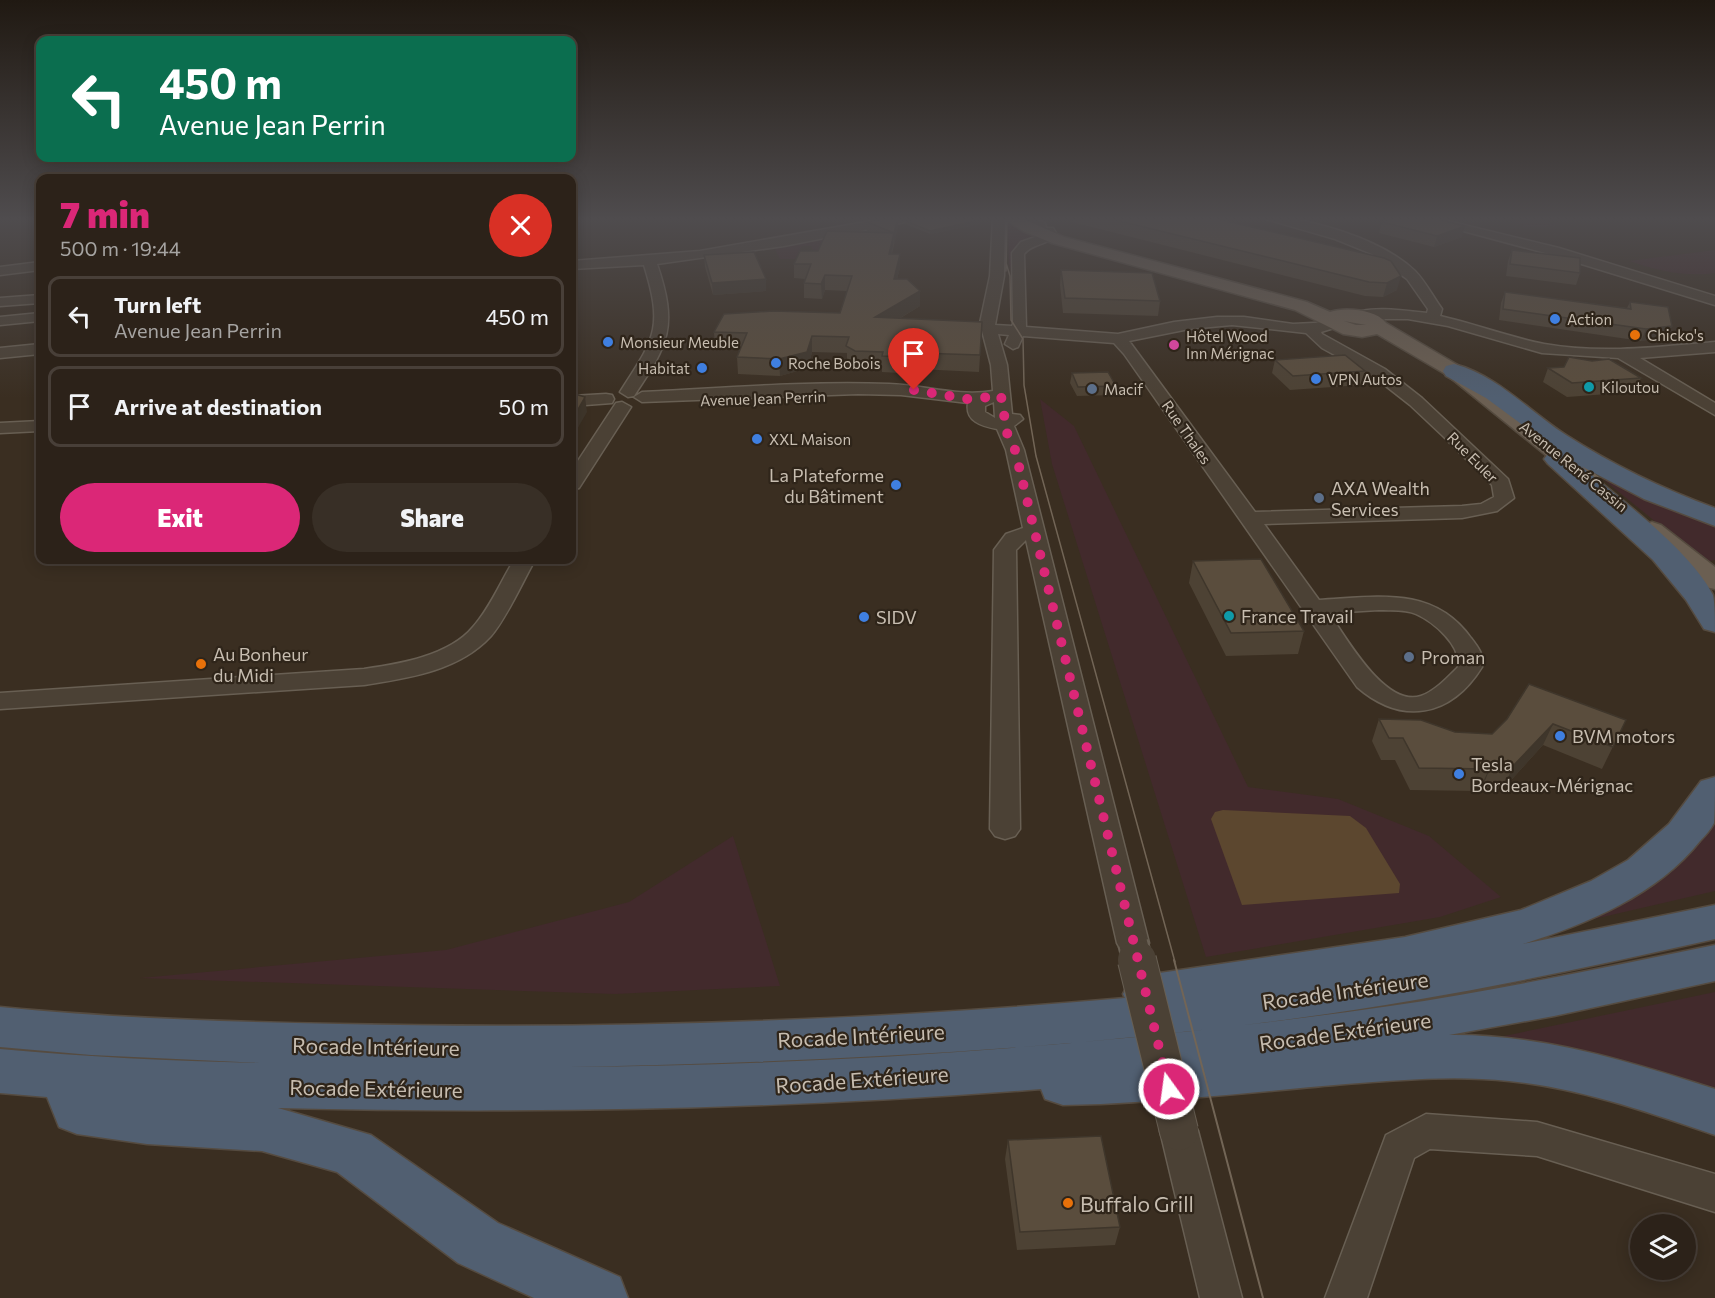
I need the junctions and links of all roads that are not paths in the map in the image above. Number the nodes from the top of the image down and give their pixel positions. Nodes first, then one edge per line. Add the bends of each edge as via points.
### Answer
1 (649, 278) edge
2 (995, 278) edge
3 (1017, 278) edge
4 (1207, 278) edge
5 (1412, 278) edge
6 (1641, 278) edge
7 (15, 279) edge
8 (994, 288) junction
9 (36, 296) edge
10 (1715, 301) edge
11 (1433, 316) junction
12 (36, 317) edge
13 (0, 321) edge
14 (1355, 323) junction
15 (1264, 324) junction
16 (989, 329) junction
17 (1016, 331) junction
18 (1313, 332) junction
19 (1118, 339) junction
20 (1715, 347) edge
21 (36, 349) edge
22 (0, 353) edge
23 (1624, 355) junction
24 (1010, 365) junction
25 (1454, 371) junction
26 (627, 400) junction
27 (576, 401) edge
28 (998, 408) junction
29 (1715, 410) edge
30 (36, 426) edge
31 (0, 428) edge
32 (1539, 437) junction
33 (576, 478) edge
34 (1715, 518) edge
35 (1249, 519) junction
36 (1034, 532) junction
37 (522, 564) edge
38 (1712, 575) edge
39 (1313, 607) junction
40 (1715, 622) edge
41 (0, 701) edge
42 (1715, 790) edge
43 (1005, 829) dead end
44 (1715, 922) edge
45 (1715, 963) edge
46 (1106, 1020) junction
47 (0, 1027) edge
48 (0, 1071) edge
49 (64, 1077) junction
50 (812, 1085) junction
51 (1715, 1112) edge
52 (1715, 1193) edge
53 (599, 1298) edge
54 (1221, 1298) edge
55 (1346, 1298) edge

1 - 26 street via 662,322 661,335
2 - 8 street
3 - 17 street
4 - 14 main road, Avenue René Cassin
5 - 11 street via 1435,309
6 - 10 street
7 - 9 street
8 - 16 street via 987,317
8 - 17 street via 996,323
11 - 14 street via 1385,316
11 - 23 street via 1543,348
12 - 13 street
14 - 15 street, Rue Euler via 1308,329
14 - 18 street, Rue Euler
14 - 25 main road, Avenue René Cassin via 1430,356
15 - 18 street, Rue Euler
15 - 19 street, Rue Euler via 1213,322 1152,329
16 - 17 street
16 - 24 street via 1001,337
16 - 28 street via 999,365
17 - 19 street
17 - 24 street
18 - 35 street, Rue Euler via 1320,340 1405,390 1501,483 1504,498 1484,510 1462,512
19 - 35 street, Rue Thales
20 - 23 street
21 - 22 street
23 - 29 street
24 - 28 street
25 - 32 main road, Avenue René Cassin
25 - 34 highway via 1472,378 1603,469
26 - 27 street, Avenue Jean Perrin
26 - 28 street, Avenue Jean Perrin via 890,392
26 - 33 street
28 - 36 street via 1015,450
30 - 31 street
32 - 38 main road, Avenue René Cassin
32 - 40 highway via 1545,449 1675,566
35 - 39 street, Rue Thales
36 - 43 street via 1021,533 1010,540 1005,550
36 - 54 street, bridge
37 - 41 street via 482,632 449,655 415,669 364,677
39 - 39 street, Rue Thales via 1366,682 1391,699 1424,705 1439,699 1471,667 1467,650 1440,617 1421,607
42 - 46 highway via 1685,833 1644,870 1595,898 1513,931 1395,957 1130,997
44 - 46 highway, Rocade Intérieure via 1436,977 1242,1006
45 - 50 highway, Rocade Extérieure via 1458,1015 1261,1043
46 - 47 highway, Rocade Intérieure via 849,1038 560,1047 282,1045
48 - 49 highway, Rocade Extérieure
49 - 50 highway, Rocade Extérieure via 273,1086 560,1091
49 - 53 highway via 77,1111 147,1121 262,1127 352,1152 478,1243
50 - 51 highway via 1128,1083 1306,1065 1481,1057 1578,1072
52 - 55 street via 1537,1139 1426,1131 1399,1147

